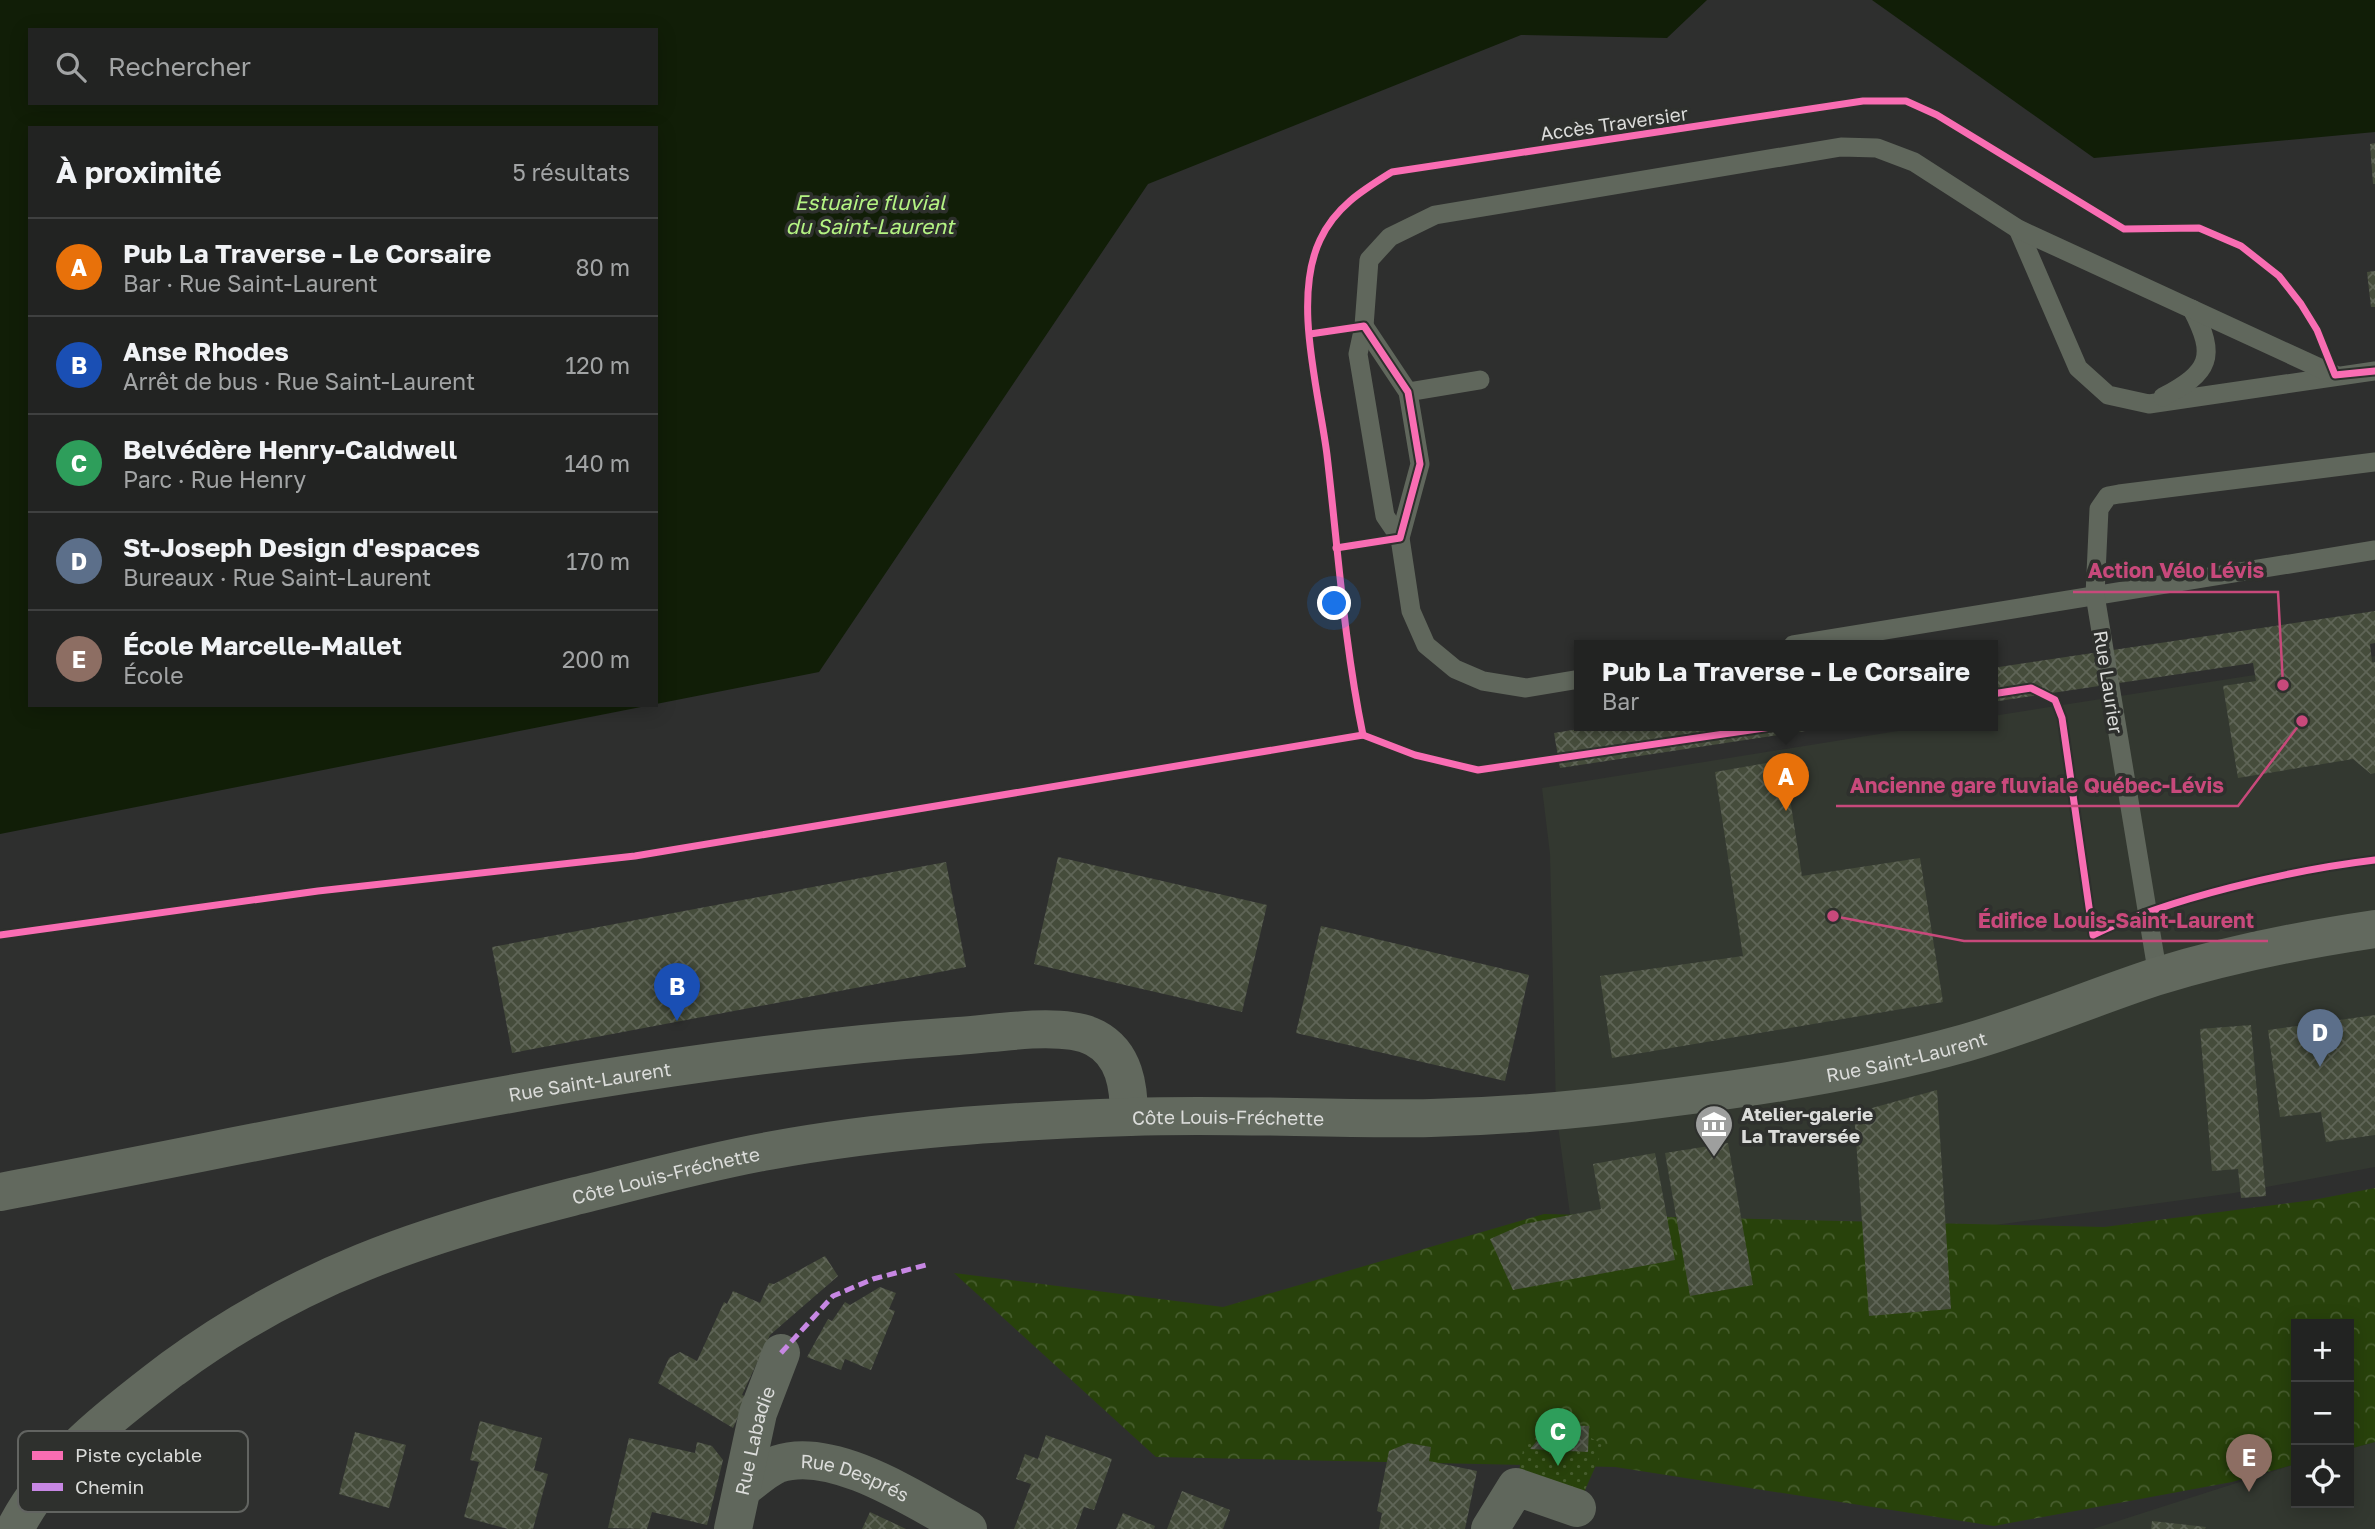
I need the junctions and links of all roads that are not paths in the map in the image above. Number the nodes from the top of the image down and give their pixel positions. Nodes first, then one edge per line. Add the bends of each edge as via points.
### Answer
1 (2018, 229) junction
2 (2192, 309) junction
3 (1364, 326) junction
4 (2375, 371) edge
5 (2334, 375) junction
6 (1480, 380) dead end
7 (1408, 392) junction
8 (2149, 404) junction
9 (2375, 462) edge
10 (1399, 538) junction
11 (2375, 550) edge
12 (2095, 595) junction
13 (1823, 640) edge
14 (1574, 681) edge
15 (2375, 929) edge
16 (2158, 976) junction
17 (1129, 1117) junction
18 (1424, 1118) joint
19 (0, 1192) edge
20 (781, 1353) dead end
21 (97, 1431) edge
22 (742, 1489) junction
23 (1577, 1508) dead end
24 (24, 1512) edge
25 (15, 1529) edge
26 (733, 1529) edge
27 (968, 1529) edge
28 (1490, 1529) edge

1 - 2 lane
1 - 3 lane via 1914,162 1877,148 1841,147 1435,215 1390,237 1369,260
1 - 8 lane via 2078,368 2108,395
2 - 5 lane
2 - 8 lane via 2207,337 2206,361 2191,382
3 - 7 lane
3 - 10 lane via 1358,354 1385,516
4 - 5 lane
5 - 8 lane
6 - 7 lane
7 - 10 lane via 1420,464
9 - 12 lane, Rue Laurier via 2108,496 2099,509
10 - 14 lane via 1411,611 1426,645 1455,669 1483,681 1526,688
11 - 12 lane
12 - 13 lane
12 - 16 lane, Rue Laurier
15 - 16 main road, Rue Saint-Laurent via 2265,949
16 - 18 main road, Rue Saint-Laurent via 1958,1045 1823,1074 1674,1098 1556,1111
17 - 18 main road, Côte Louis-Fréchette
17 - 19 main road, Rue Saint-Laurent via 1129,1086 1123,1069 1096,1038 1075,1031 871,1042 554,1084
17 - 21 main road, Côte Louis-Fréchette via 991,1123 768,1151 578,1195 418,1239 277,1300 206,1344
20 - 22 street, Rue Labadie via 758,1413
22 - 26 street, Rue Labadie
22 - 27 street, Rue Després via 777,1465 820,1461 897,1490
23 - 28 street via 1516,1487
24 - 25 main road, Côte Louis-Fréchette

